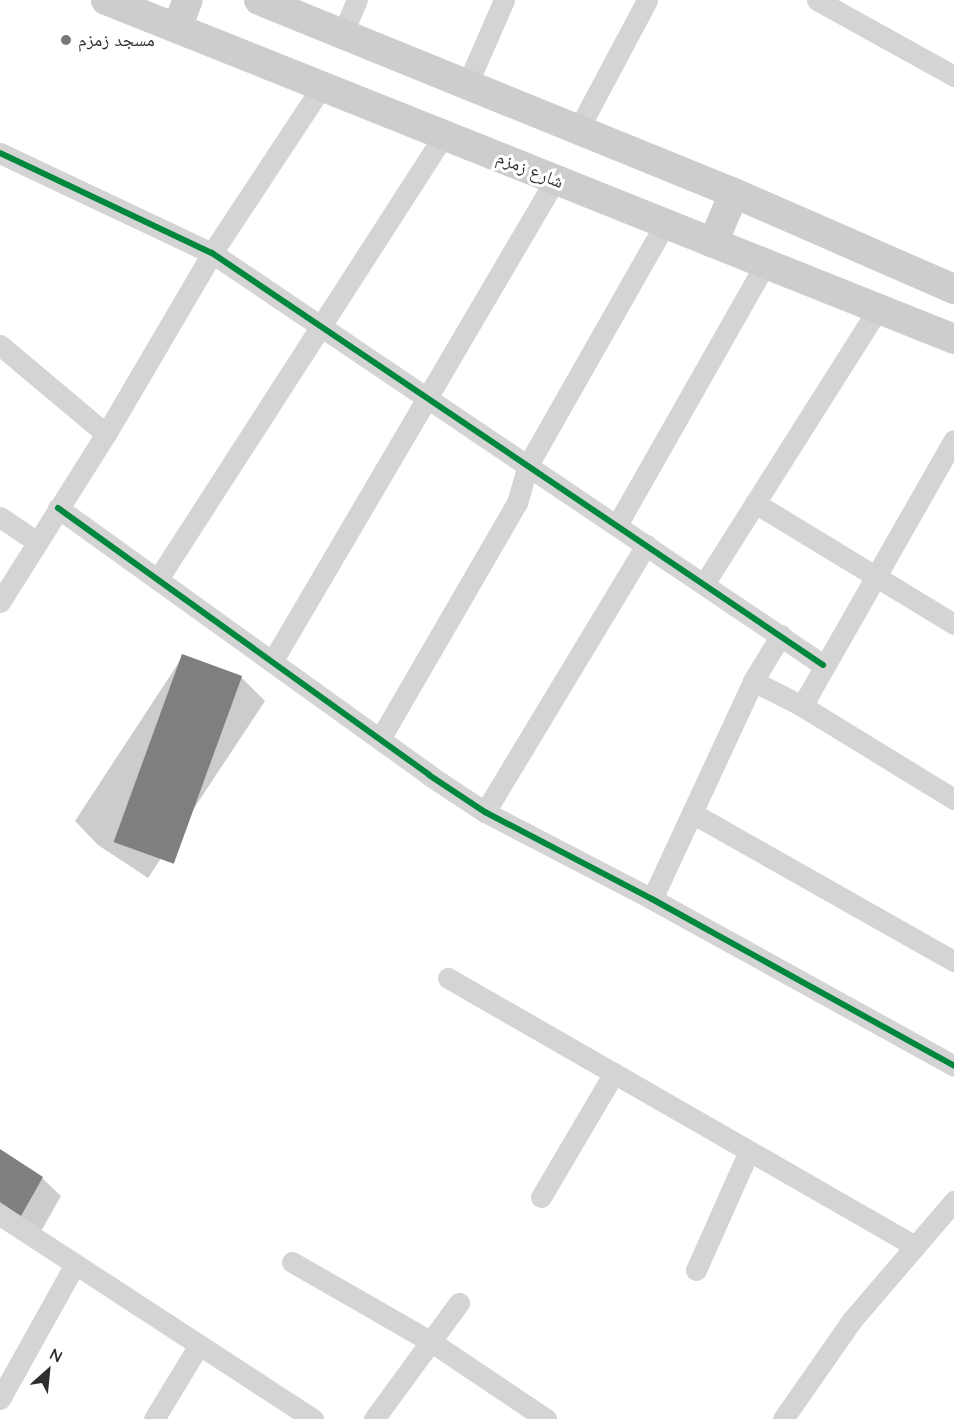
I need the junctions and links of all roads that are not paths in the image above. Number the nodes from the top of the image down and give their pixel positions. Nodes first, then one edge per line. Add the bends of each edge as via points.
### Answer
1 (106, 0) edge
2 (188, 0) edge
3 (259, 0) edge
4 (357, 0) edge
5 (504, 0) edge
6 (648, 0) edge
7 (817, 0) edge
8 (177, 28) junction
9 (342, 35) junction
10 (954, 76) edge
11 (322, 86) junction
12 (466, 87) junction
13 (578, 130) junction
14 (444, 135) junction
15 (0, 153) edge
16 (555, 180) junction
17 (734, 193) junction
18 (666, 224) junction
19 (713, 243) junction
20 (212, 253) junction
21 (765, 265) junction
22 (954, 289) edge
23 (878, 309) junction
24 (320, 326) junction
25 (954, 339) edge
26 (0, 345) edge
27 (427, 398) junction
28 (106, 434) junction
29 (954, 440) edge
30 (528, 465) junction
31 (755, 503) junction
32 (58, 508) junction
33 (0, 517) edge
34 (617, 525) junction
35 (37, 542) junction
36 (646, 544) junction
37 (875, 575) junction
38 (158, 579) junction
39 (704, 584) junction
40 (0, 602) edge
41 (954, 624) edge
42 (781, 635) junction
43 (272, 662) junction
44 (824, 665) junction
45 (753, 681) junction
46 (802, 706) junction
47 (380, 739) junction
48 (954, 799) edge
49 (485, 812) junction
50 (692, 813) junction
51 (652, 899) junction
52 (954, 961) edge
53 (448, 978) dead end
54 (954, 1066) edge
55 (614, 1073) junction
56 (749, 1151) junction
57 (542, 1197) dead end
58 (954, 1201) edge
59 (0, 1215) edge
60 (915, 1246) junction
61 (292, 1262) dead end
62 (75, 1264) junction
63 (696, 1270) dead end
64 (459, 1303) dead end
65 (430, 1341) junction
66 (199, 1345) junction
67 (0, 1399) edge
68 (306, 1417) edge
69 (154, 1419) edge
70 (374, 1419) edge
71 (546, 1419) edge
72 (783, 1419) edge

1 - 8 main road, شارع زمزم
2 - 8 main road
3 - 9 main road
4 - 9 street
5 - 12 street
6 - 13 street
7 - 10 street
8 - 11 main road, شارع زمزم
9 - 12 main road
11 - 14 main road, شارع زمزم
11 - 20 street
12 - 13 main road
13 - 17 main road
14 - 16 main road, شارع زمزم
14 - 24 street
15 - 20 street
16 - 18 main road, شارع زمزم
16 - 27 street
17 - 19 main road
17 - 22 main road
18 - 19 main road, شارع زمزم
18 - 30 street
19 - 21 main road, شارع زمزم
20 - 24 street
20 - 28 street
21 - 23 main road, شارع زمزم
21 - 34 street
23 - 25 main road, شارع زمزم
23 - 31 street
24 - 27 street
24 - 38 street
26 - 28 street
27 - 30 street
27 - 43 street
28 - 32 street
29 - 37 street
30 - 34 street
30 - 47 street via 517,503
31 - 37 street
31 - 39 street
32 - 35 street
32 - 38 street
33 - 35 street
34 - 36 street
35 - 40 street
36 - 39 street
36 - 49 street
37 - 41 street
37 - 44 street
38 - 43 street
39 - 42 street
42 - 44 street
42 - 45 street
43 - 47 street
44 - 46 street
45 - 46 street
45 - 50 street
46 - 48 street
47 - 49 street
49 - 51 street
50 - 51 street
50 - 52 street
51 - 54 street
53 - 55 street
55 - 56 street
55 - 57 street
56 - 60 street
56 - 63 street
58 - 60 street
59 - 62 street
60 - 72 street via 852,1320
61 - 65 street
62 - 66 street
62 - 67 street
64 - 65 street
65 - 70 street
65 - 71 street
66 - 68 street
66 - 69 street

